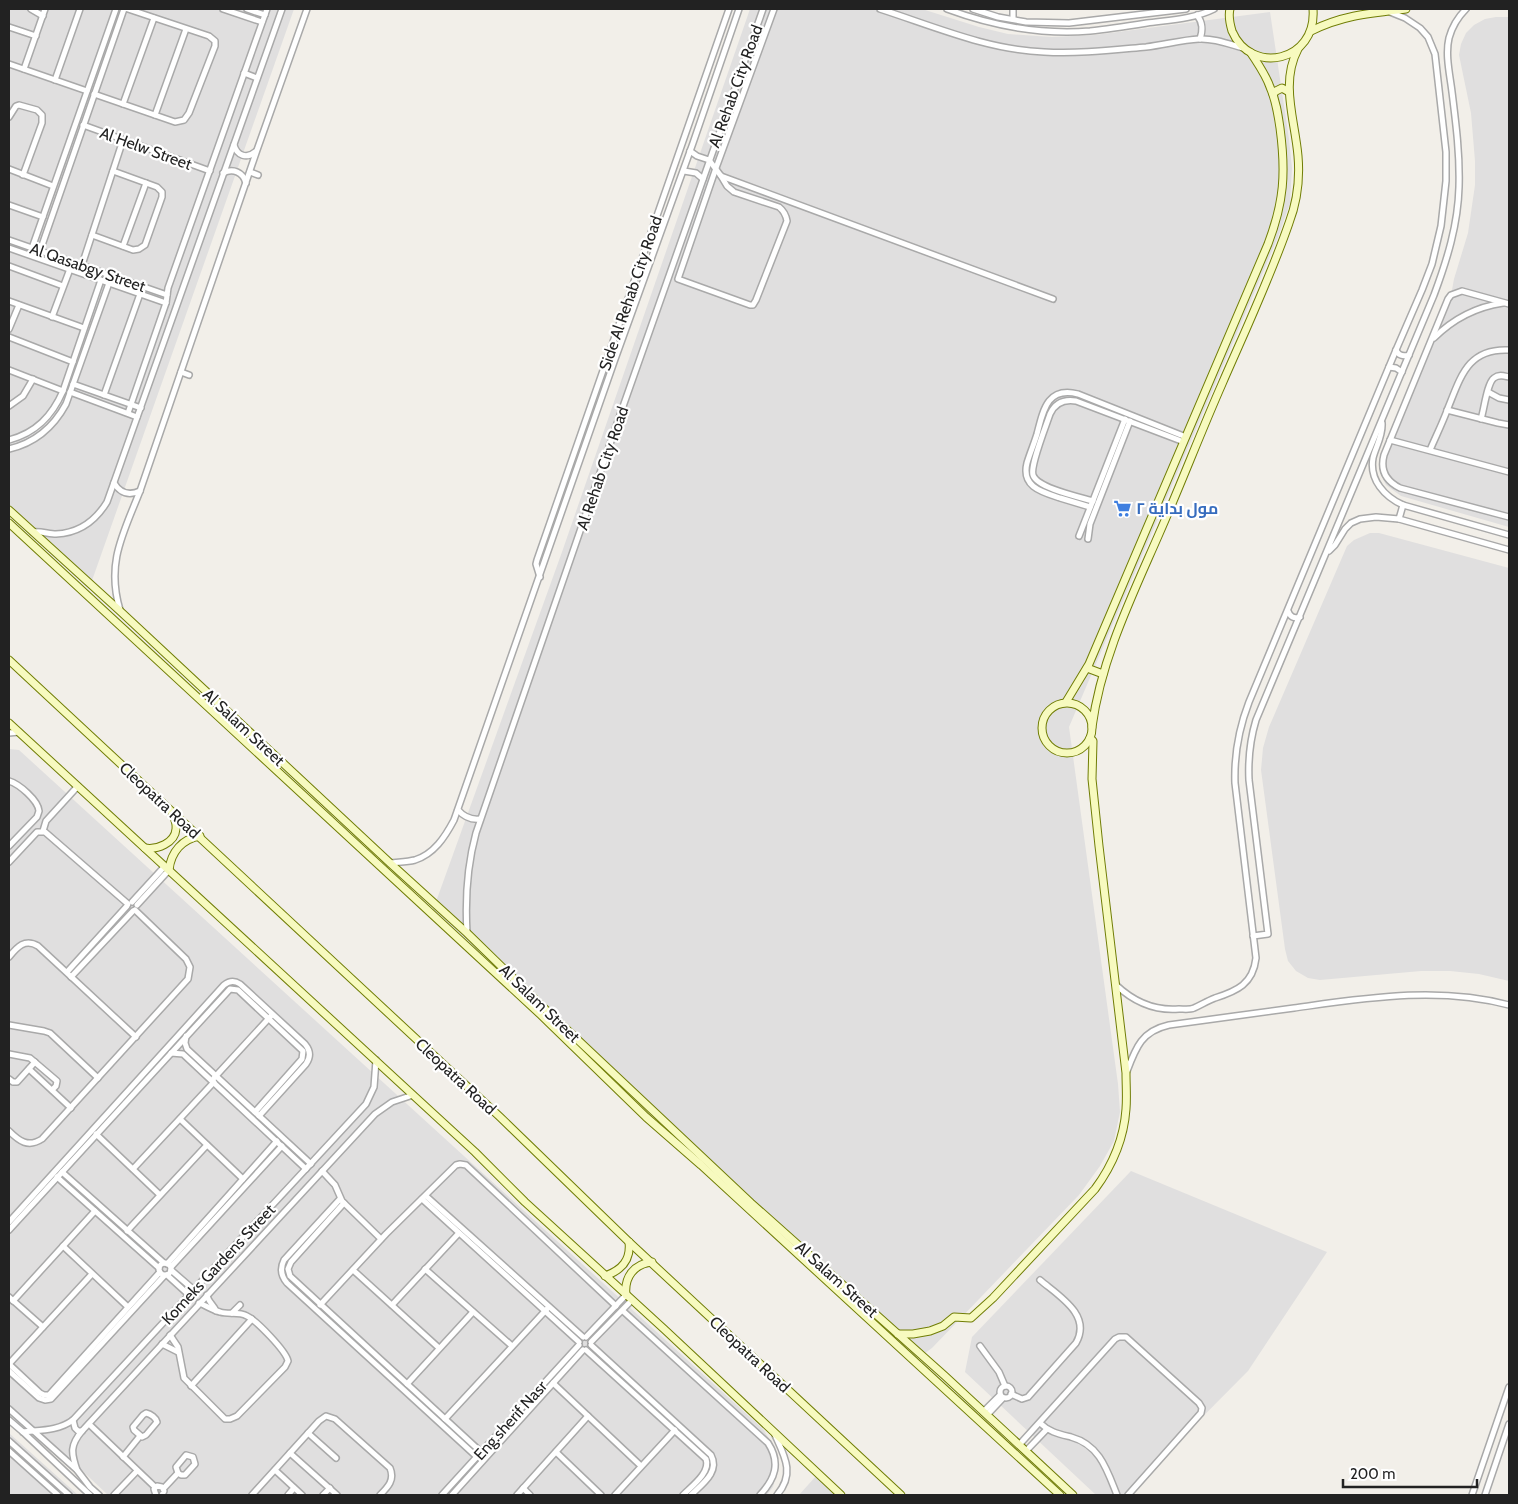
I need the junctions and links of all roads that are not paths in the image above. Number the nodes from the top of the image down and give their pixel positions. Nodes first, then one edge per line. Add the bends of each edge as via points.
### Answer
1 (31, 9) edge
2 (45, 9) edge
3 (80, 9) edge
4 (116, 9) edge
5 (124, 9) edge
6 (128, 9) edge
7 (223, 9) edge
8 (247, 9) edge
9 (267, 9) edge
10 (282, 9) edge
11 (307, 9) edge
12 (728, 9) edge
13 (739, 9) edge
14 (762, 9) edge
15 (774, 9) edge
16 (880, 9) edge
17 (947, 9) edge
18 (973, 9) edge
19 (1000, 9) edge
20 (1013, 9) edge
21 (1186, 9) edge
22 (1214, 9) edge
23 (1230, 9) edge
24 (1313, 9) edge
25 (1406, 9) edge
26 (1466, 9) edge
27 (1359, 11) edge
28 (1387, 11) junction
29 (265, 15) junction
30 (43, 16) junction
31 (1197, 16) junction
32 (998, 17) junction
33 (154, 18) junction
34 (1013, 20) junction
35 (262, 22) junction
36 (9, 27) edge
37 (186, 29) junction
38 (1311, 31) junction
39 (719, 35) junction
40 (36, 36) junction
41 (729, 38) junction
42 (1200, 39) junction
43 (1243, 48) junction
44 (1298, 49) junction
45 (101, 52) junction
46 (1251, 53) junction
47 (108, 54) junction
48 (1448, 58) junction
49 (1437, 60) junction
50 (9, 64) edge
51 (742, 67) junction
52 (24, 69) junction
53 (752, 70) junction
54 (244, 73) junction
55 (257, 78) junction
56 (55, 80) junction
57 (87, 91) junction
58 (1289, 92) junction
59 (94, 94) junction
60 (1273, 94) junction
61 (123, 104) junction
62 (155, 115) junction
63 (9, 117) edge
64 (83, 125) junction
65 (684, 139) junction
66 (123, 140) junction
67 (693, 143) junction
68 (234, 145) junction
69 (257, 150) junction
70 (690, 151) junction
71 (709, 160) junction
72 (716, 168) junction
73 (9, 169) edge
74 (113, 171) junction
75 (210, 171) junction
76 (684, 171) junction
77 (250, 172) junction
78 (223, 173) junction
79 (23, 175) junction
80 (258, 175) dead end
81 (722, 176) junction
82 (703, 179) junction
83 (146, 183) junction
84 (246, 184) junction
85 (54, 186) junction
86 (9, 205) edge
87 (691, 213) junction
88 (700, 216) junction
89 (43, 217) junction
90 (92, 235) junction
91 (35, 237) junction
92 (10, 240) edge
93 (43, 240) junction
94 (123, 246) junction
95 (9, 248) edge
96 (32, 248) junction
97 (40, 250) junction
98 (82, 265) junction
99 (9, 266) edge
100 (70, 270) junction
101 (101, 280) junction
102 (109, 283) junction
103 (64, 286) junction
104 (149, 289) junction
105 (140, 294) junction
106 (167, 295) junction
107 (147, 296) junction
108 (1054, 299) dead end
109 (9, 301) edge
110 (166, 303) junction
111 (1507, 303) edge
112 (19, 305) junction
113 (52, 317) junction
114 (1233, 327) junction
115 (84, 328) junction
116 (9, 329) edge
117 (1244, 332) junction
118 (9, 337) edge
119 (1432, 340) junction
120 (1224, 346) junction
121 (1236, 350) junction
122 (1396, 350) junction
123 (1509, 350) edge
124 (1409, 355) junction
125 (73, 362) junction
126 (1389, 367) junction
127 (9, 370) edge
128 (181, 372) junction
129 (1402, 372) junction
130 (189, 375) dead end
131 (1509, 377) edge
132 (32, 379) junction
133 (73, 384) junction
134 (63, 391) junction
135 (70, 392) junction
136 (1488, 392) junction
137 (104, 395) junction
138 (1509, 400) edge
139 (131, 405) junction
140 (9, 406) edge
141 (141, 408) junction
142 (1447, 410) junction
143 (128, 413) junction
144 (137, 417) junction
145 (1482, 419) junction
146 (1127, 420) junction
147 (1382, 420) junction
148 (1509, 425) edge
149 (1161, 430) junction
150 (9, 440) edge
151 (1185, 440) junction
152 (1390, 440) junction
153 (1035, 442) junction
154 (1041, 443) junction
155 (9, 449) edge
156 (1430, 450) junction
157 (1509, 472) edge
158 (114, 483) junction
159 (140, 491) junction
160 (1093, 501) junction
161 (1403, 505) junction
162 (1090, 507) junction
163 (9, 510) edge
164 (1509, 517) edge
165 (1089, 518) junction
166 (1399, 519) junction
167 (9, 523) edge
168 (32, 532) junction
169 (1509, 535) edge
170 (1079, 536) dead end
171 (1088, 539) dead end
172 (1509, 550) edge
173 (1327, 552) junction
174 (540, 577) junction
175 (120, 610) junction
176 (1288, 611) junction
177 (1300, 616) junction
178 (132, 621) junction
179 (124, 629) junction
180 (1278, 634) junction
181 (1290, 640) junction
182 (9, 660) edge
183 (1087, 668) junction
184 (1103, 674) junction
185 (1066, 702) junction
186 (9, 723) edge
187 (1092, 726) junction
188 (19, 732) junction
189 (9, 733) edge
190 (1090, 738) junction
191 (9, 781) edge
192 (78, 786) junction
193 (458, 810) junction
194 (172, 811) junction
195 (480, 819) junction
196 (43, 831) junction
197 (200, 836) junction
198 (9, 846) edge
199 (145, 848) junction
200 (9, 862) edge
201 (390, 863) junction
202 (167, 868) junction
203 (132, 906) junction
204 (468, 933) junction
205 (1253, 936) junction
206 (9, 957) edge
207 (69, 975) junction
208 (1116, 985) junction
209 (1509, 1005) edge
210 (1194, 1009) junction
211 (544, 1013) junction
212 (271, 1016) junction
213 (1195, 1021) junction
214 (9, 1025) edge
215 (186, 1036) junction
216 (136, 1037) junction
217 (171, 1053) junction
218 (9, 1054) edge
219 (376, 1060) junction
220 (35, 1062) junction
221 (29, 1069) junction
222 (1126, 1073) junction
223 (216, 1075) junction
224 (98, 1078) junction
225 (9, 1079) edge
226 (213, 1081) junction
227 (52, 1090) junction
228 (413, 1095) junction
229 (366, 1104) junction
230 (71, 1108) junction
231 (257, 1114) junction
232 (375, 1114) junction
233 (180, 1119) junction
234 (9, 1131) edge
235 (96, 1134) junction
236 (277, 1141) junction
237 (207, 1145) junction
238 (282, 1146) junction
239 (308, 1166) junction
240 (133, 1169) junction
241 (322, 1171) junction
242 (62, 1172) junction
243 (57, 1177) junction
244 (243, 1179) junction
245 (160, 1195) junction
246 (424, 1198) junction
247 (342, 1201) junction
248 (95, 1211) junction
249 (9, 1222) edge
250 (456, 1227) junction
251 (9, 1230) edge
252 (127, 1231) junction
253 (459, 1233) junction
254 (381, 1239) junction
255 (630, 1242) junction
256 (63, 1246) junction
257 (652, 1262) junction
258 (168, 1266) junction
259 (425, 1269) junction
260 (353, 1270) junction
261 (162, 1273) junction
262 (92, 1274) junction
263 (605, 1276) junction
264 (1040, 1280) dead end
265 (194, 1290) junction
266 (626, 1294) junction
267 (190, 1295) junction
268 (207, 1295) junction
269 (11, 1299) edge
270 (632, 1300) junction
271 (199, 1303) junction
272 (320, 1304) junction
273 (240, 1305) dead end
274 (392, 1305) junction
275 (616, 1306) junction
276 (128, 1308) junction
277 (547, 1309) junction
278 (216, 1311) junction
279 (623, 1311) junction
280 (473, 1312) junction
281 (232, 1313) junction
282 (607, 1316) junction
283 (252, 1319) junction
284 (612, 1321) junction
285 (43, 1327) junction
286 (898, 1334) junction
287 (170, 1335) junction
288 (581, 1340) junction
289 (162, 1344) junction
290 (591, 1344) junction
291 (512, 1346) junction
292 (980, 1346) dead end
293 (439, 1348) junction
294 (585, 1350) junction
295 (178, 1352) junction
296 (9, 1364) edge
297 (9, 1371) edge
298 (553, 1383) junction
299 (407, 1384) junction
300 (191, 1386) junction
301 (1005, 1386) junction
302 (1509, 1387) edge
303 (641, 1391) junction
304 (1011, 1394) junction
305 (637, 1396) junction
306 (1002, 1396) junction
307 (9, 1409) edge
308 (985, 1413) junction
309 (516, 1414) junction
310 (588, 1416) junction
311 (445, 1419) junction
312 (521, 1419) junction
313 (9, 1420) edge
314 (72, 1420) junction
315 (1040, 1423) junction
316 (89, 1424) junction
317 (1509, 1424) edge
318 (1046, 1429) junction
319 (675, 1430) junction
320 (33, 1431) junction
321 (82, 1431) junction
322 (23, 1432) junction
323 (774, 1432) junction
324 (308, 1433) junction
325 (140, 1436) junction
326 (1507, 1437) edge
327 (9, 1441) edge
328 (1019, 1445) junction
329 (14, 1446) junction
330 (9, 1451) edge
331 (1026, 1451) junction
332 (556, 1452) junction
333 (290, 1453) junction
334 (479, 1454) junction
335 (122, 1457) junction
336 (336, 1458) dead end
337 (641, 1466) junction
338 (77, 1470) junction
339 (275, 1470) junction
340 (137, 1471) junction
341 (178, 1473) dead end
342 (90, 1487) junction
343 (155, 1487) junction
344 (164, 1488) junction
345 (294, 1488) junction
346 (330, 1488) junction
347 (523, 1488) junction
348 (88, 1493) edge
349 (58, 1495) edge
350 (69, 1495) edge
351 (99, 1495) edge
352 (114, 1495) edge
353 (156, 1495) edge
354 (162, 1495) edge
355 (252, 1495) edge
356 (288, 1495) edge
357 (302, 1495) edge
358 (323, 1495) edge
359 (337, 1495) edge
360 (380, 1495) edge
361 (442, 1495) edge
362 (452, 1495) edge
363 (518, 1495) edge
364 (530, 1495) edge
365 (601, 1495) edge
366 (615, 1495) edge
367 (683, 1495) edge
368 (691, 1495) edge
369 (760, 1495) edge
370 (778, 1495) edge
371 (842, 1495) edge
372 (901, 1495) edge
373 (1060, 1495) edge
374 (1073, 1495) edge
375 (1117, 1495) edge
376 (1128, 1495) edge
377 (1472, 1495) edge
378 (1485, 1495) edge

1 - 30 street
2 - 30 street
3 - 56 street
4 - 45 street
5 - 47 street
6 - 33 street
7 - 35 street
8 - 29 street
9 - 29 street
10 - 55 street
11 - 69 street
12 - 39 street, Side Al Rehab City Road
13 - 41 street, Al Rehab City Road
14 - 51 street, Al Rehab City Road
15 - 53 street
16 - 42 street via 988,44 1017,50 1090,52
17 - 31 street via 995,25 1058,32 1090,31
18 - 32 street
19 - 32 street
20 - 34 street
21 - 34 street via 1069,23
22 - 31 street
23 - 43 main road via 1230,26
24 - 38 main road
25 - 28 main road
26 - 48 street via 1451,30
27 - 28 main road
27 - 38 main road
28 - 49 street via 1420,28 1431,43
29 - 35 street
30 - 40 street
31 - 42 street via 1202,27
32 - 34 street
33 - 37 street
33 - 61 street
35 - 54 street
36 - 40 street
37 - 62 street
37 - 62 street via 211,37 215,46 187,117 175,122
38 - 44 main road
39 - 41 street
39 - 65 street, Side Al Rehab City Road
40 - 52 street
41 - 67 street, Al Rehab City Road
42 - 43 street
43 - 46 main road
44 - 46 main road via 1284,57 1267,58
44 - 58 main road via 1290,68
45 - 47 street
45 - 57 street
46 - 60 main road
47 - 59 street
48 - 49 street via 1443,56
48 - 124 street via 1459,147 1457,215 1440,279
49 - 122 street via 1446,152 1444,210 1436,251
50 - 52 street
51 - 53 street
51 - 71 street, Al Rehab City Road
52 - 56 street
53 - 72 street
54 - 55 street
54 - 75 street
55 - 68 street
56 - 57 street
57 - 85 street
58 - 60 main road via 1282,88
58 - 117 main road via 1299,170 1296,201
59 - 61 street
59 - 64 street
60 - 114 main road via 1283,152 1282,198 1268,244
61 - 62 street
63 - 79 street via 19,105 37,110 42,115
64 - 66 street, Al Helw Street
64 - 93 street
65 - 67 street
65 - 174 street, Side Al Rehab City Road via 537,560
66 - 74 street
66 - 75 street, Al Helw Street
67 - 70 street, Al Rehab City Road
68 - 69 street via 238,154 243,156
68 - 78 street
69 - 77 street
70 - 71 street
70 - 76 street, Al Rehab City Road
71 - 72 street
71 - 82 street, Al Rehab City Road
72 - 81 street
72 - 88 street
73 - 79 street
74 - 83 street
74 - 90 street
75 - 106 street
76 - 82 street
76 - 174 street, Al Rehab City Road
77 - 80 street
77 - 84 street
78 - 84 street via 238,172
78 - 141 street
79 - 85 street
81 - 88 street via 734,192 779,207 786,216 787,221 753,305 678,279
81 - 108 street
82 - 87 street, Al Rehab City Road
83 - 94 street
83 - 94 street via 159,188 162,197 144,245 133,250
84 - 128 street
85 - 89 street
86 - 89 street
87 - 88 street
87 - 195 street, Al Rehab City Road
89 - 91 street
90 - 94 street
90 - 98 street
91 - 93 street
91 - 96 street
92 - 95 street
92 - 96 street, Al Qasabgy Street
93 - 97 street
95 - 100 street, Al Qasabgy Street
96 - 97 street, Al Qasabgy Street
97 - 98 street, Al Qasabgy Street
98 - 104 street, Al Qasabgy Street
99 - 103 street
100 - 101 street, Al Qasabgy Street
100 - 103 street
101 - 102 street, Al Qasabgy Street
101 - 115 street
102 - 105 street, Al Qasabgy Street
102 - 133 street
103 - 113 street
104 - 106 street, Al Qasabgy Street
104 - 107 street
105 - 107 street, Al Qasabgy Street
105 - 137 street
106 - 110 street
107 - 110 street, Al Qasabgy Street
109 - 112 street
110 - 139 street
111 - 119 street via 1483,307 1463,316
111 - 119 street via 1456,292 1448,299
112 - 113 street
112 - 116 street
113 - 115 street
114 - 117 main road
114 - 120 main road
115 - 125 street
117 - 121 main road
118 - 125 street
119 - 152 street
120 - 121 main road via 1232,346
120 - 151 main road
121 - 184 main road
122 - 124 street via 1400,355
122 - 126 street
123 - 142 street via 1488,352 1468,365
124 - 129 street
125 - 134 street
126 - 129 street
126 - 176 street
127 - 132 street
128 - 130 street
128 - 159 street
129 - 147 street
131 - 136 street via 1494,377
132 - 134 street
132 - 140 street via 23,396
133 - 135 street
133 - 137 street
134 - 150 street via 44,421 27,434
135 - 143 street
135 - 155 street via 52,426 31,441
136 - 138 street
136 - 145 street
137 - 139 street
139 - 141 street
139 - 143 street
141 - 144 street
142 - 145 street
142 - 156 street
143 - 144 street
144 - 158 street
145 - 148 street
146 - 149 street
146 - 154 street via 1076,400 1061,402 1050,414
146 - 160 street
146 - 165 street
147 - 161 street via 1382,432 1373,460 1375,478 1386,495
147 - 173 street
149 - 151 street
149 - 153 street via 1071,392 1053,397 1047,403
151 - 183 main road
152 - 156 street
152 - 164 street via 1383,468 1394,485
153 - 154 street
153 - 162 street via 1025,471 1030,484 1045,493
154 - 160 street via 1032,470 1036,480
156 - 157 street
158 - 159 street via 125,493
158 - 168 street via 103,509 86,525 63,533
159 - 175 street via 116,557 114,584
160 - 162 street
161 - 166 street
161 - 169 street
162 - 165 street
163 - 168 main road, Al Salam Street
165 - 170 street
165 - 171 street
166 - 172 street
166 - 173 street via 1376,517 1354,521
167 - 179 main road, Al Salam Street
168 - 175 main road, Al Salam Street
173 - 177 street
174 - 193 street, Al Rehab City Road
175 - 178 main road, Al Salam Street
176 - 177 street via 1295,618
176 - 180 street
177 - 181 street
178 - 179 main road
178 - 201 main road, Al Salam Street
179 - 211 main road, Al Salam Street
180 - 181 street via 1283,632
180 - 205 street via 1244,716 1235,754 1236,792
181 - 205 street via 1251,739 1249,780 1268,934
182 - 194 main road, Cleopatra Road
183 - 184 main road
183 - 185 main road
184 - 187 main road
185 - 187 main road via 1081,706
185 - 190 main road via 1053,706 1044,717 1044,739 1061,752 1075,752
186 - 188 main road
187 - 190 main road
188 - 189 street
188 - 192 main road
190 - 208 main road via 1093,742 1092,779 1098,846
191 - 198 street via 36,801 39,811
192 - 196 street via 46,822
192 - 199 main road
193 - 195 street via 470,819
193 - 201 street, Al Rehab City Road via 446,835 425,855
194 - 197 main road, Cleopatra Road
194 - 199 main road via 176,825 173,836 160,847
195 - 204 street, Al Rehab City Road via 468,875
196 - 200 street via 34,834
196 - 203 street
197 - 202 main road via 185,841 176,849
197 - 255 main road, Cleopatra Road
199 - 202 main road
201 - 204 main road, Al Salam Street
202 - 203 street
202 - 219 main road
203 - 207 street
203 - 216 street via 186,959 190,971 186,982
204 - 211 main road, Al Salam Street
205 - 210 street via 1255,963 1245,984
206 - 207 street via 21,945 30,942
207 - 216 street
208 - 210 street via 1134,1000 1149,1006
208 - 222 main road
209 - 213 street via 1460,996 1413,994
210 - 213 street
211 - 286 main road, Al Salam Street
211 - 373 main road, Al Salam Street via 646,1117
212 - 215 street via 238,990 230,989
212 - 223 street
212 - 231 street via 305,1044 309,1055 306,1064
212 - 249 street via 240,984 235,981 226,983
213 - 222 street via 1162,1026 1151,1032 1138,1046
214 - 224 street via 50,1033
215 - 217 street
215 - 223 street via 187,1049
216 - 224 street
217 - 226 street via 183,1054
217 - 235 street
218 - 220 street via 28,1057
219 - 228 main road
219 - 229 street, Komeks Gardens Street via 374,1087
220 - 221 street
220 - 227 street via 57,1081
221 - 225 street via 17,1082
221 - 227 street
222 - 286 main road via 1122,1133 1095,1188 993,1298 970,1318 954,1317 930,1331
223 - 226 street
223 - 231 street
224 - 230 street
226 - 233 street
226 - 236 street
227 - 230 street
228 - 232 street, Komeks Gardens Street via 392,1102
228 - 263 main road
229 - 232 street
229 - 239 street, Komeks Gardens Street
230 - 234 street via 38,1142 22,1142
231 - 239 street
232 - 241 street, Komeks Gardens Street
233 - 237 street
233 - 240 street
235 - 240 street
235 - 242 street
236 - 238 street
236 - 244 street
237 - 244 street
237 - 245 street
238 - 239 street
238 - 258 street
239 - 265 street, Komeks Gardens Street
240 - 245 street
241 - 247 street via 335,1185
241 - 268 street, Komeks Gardens Street
242 - 243 street
242 - 252 street
243 - 248 street
243 - 251 street
244 - 258 street
245 - 252 street
246 - 250 street
246 - 254 street
246 - 275 street via 456,1165 466,1165
247 - 254 street
247 - 272 street via 289,1265 292,1279
247 - 334 street via 284,1260 283,1278
248 - 256 street
248 - 261 street
250 - 253 street
250 - 277 street
252 - 258 street
253 - 259 street
253 - 277 street
254 - 260 street
255 - 257 main road, Cleopatra Road
255 - 263 main road via 626,1262
256 - 262 street
256 - 269 street
257 - 266 main road via 631,1272
257 - 372 main road, Cleopatra Road
258 - 261 street
258 - 261 street via 170,1274
258 - 265 street
259 - 274 street
259 - 280 street
260 - 272 street
260 - 274 street
261 - 267 street
261 - 276 street
261 - 297 street via 51,1399 39,1398
262 - 276 street
262 - 285 street
263 - 266 main road
264 - 304 street via 1074,1309 1080,1321 1079,1335 1076,1343 1028,1397 1022,1399
265 - 267 street, Komeks Gardens Street
266 - 270 main road
266 - 275 street, Eng.sherif Nasr
267 - 314 street, Komeks Gardens Street
268 - 271 street, Komeks Gardens Street
268 - 278 street
269 - 285 street
270 - 279 street
270 - 323 main road
271 - 278 street
271 - 287 street, Komeks Gardens Street
272 - 299 street
273 - 281 street
274 - 293 street
275 - 282 street, Eng.sherif Nasr
276 - 296 street via 49,1394 40,1393
277 - 288 street
277 - 291 street
278 - 281 street
279 - 284 street
279 - 369 street via 768,1443 774,1456 775,1470
280 - 291 street
280 - 293 street
281 - 283 street
282 - 284 street
282 - 288 street, Eng.sherif Nasr
283 - 300 street
283 - 300 street via 285,1351 288,1361 285,1367 237,1416 230,1419 223,1417
284 - 290 street
285 - 296 street
286 - 308 main road, Al Salam Street
287 - 289 street, Komeks Gardens Street
287 - 295 street
288 - 290 street via 589,1339
288 - 294 street
288 - 309 street, Eng.sherif Nasr
289 - 295 street
289 - 316 street, Komeks Gardens Street
290 - 294 street
290 - 303 street
291 - 311 street
292 - 301 street
293 - 299 street
294 - 298 street
294 - 305 street
295 - 300 street via 182,1375
298 - 310 street
298 - 312 street
299 - 311 street
301 - 304 street
301 - 306 street via 1000,1389
302 - 377 street
303 - 305 street
303 - 368 street via 713,1458 712,1472
304 - 306 street via 1007,1398
305 - 319 street
306 - 308 street
307 - 320 street
308 - 328 main road, Al Salam Street
309 - 312 street
309 - 334 street, Eng.sherif Nasr
310 - 332 street
310 - 337 street
311 - 334 street
312 - 362 street
313 - 322 street
314 - 320 street, Komeks Gardens Street via 64,1426
314 - 321 street via 75,1428
315 - 318 street
315 - 328 street
315 - 376 street via 1115,1339 1121,1336 1128,1338 1199,1403 1202,1410
316 - 321 street, Komeks Gardens Street
316 - 335 street
317 - 326 street
318 - 331 street
318 - 375 street via 1082,1441 1096,1451 1106,1465
319 - 337 street
319 - 367 street via 706,1459 708,1465
320 - 322 street, Komeks Gardens Street
320 - 338 street
321 - 338 street, Komeks Gardens Street via 73,1444
322 - 348 street
323 - 370 street via 785,1455 787,1468 785,1485
323 - 371 main road
324 - 333 street
324 - 336 street
324 - 360 street via 322,1418 331,1416 335,1419 390,1468 390,1485
325 - 325 street via 146,1435 156,1424 148,1413 133,1427
325 - 335 street
326 - 378 street
327 - 329 street
328 - 331 main road, Al Salam Street
329 - 330 street
329 - 350 street
330 - 349 street
331 - 374 main road, Al Salam Street
332 - 347 street
332 - 365 street
333 - 339 street
333 - 346 street
334 - 361 street, Eng.sherif Nasr
335 - 340 street
337 - 366 street
338 - 342 street
339 - 345 street
339 - 355 street
340 - 343 street
340 - 352 street
341 - 344 street
342 - 348 street
342 - 351 street
343 - 344 street
343 - 353 street via 153,1492
344 - 354 street
345 - 356 street
345 - 357 street
346 - 358 street
346 - 359 street
347 - 363 street
347 - 364 street

